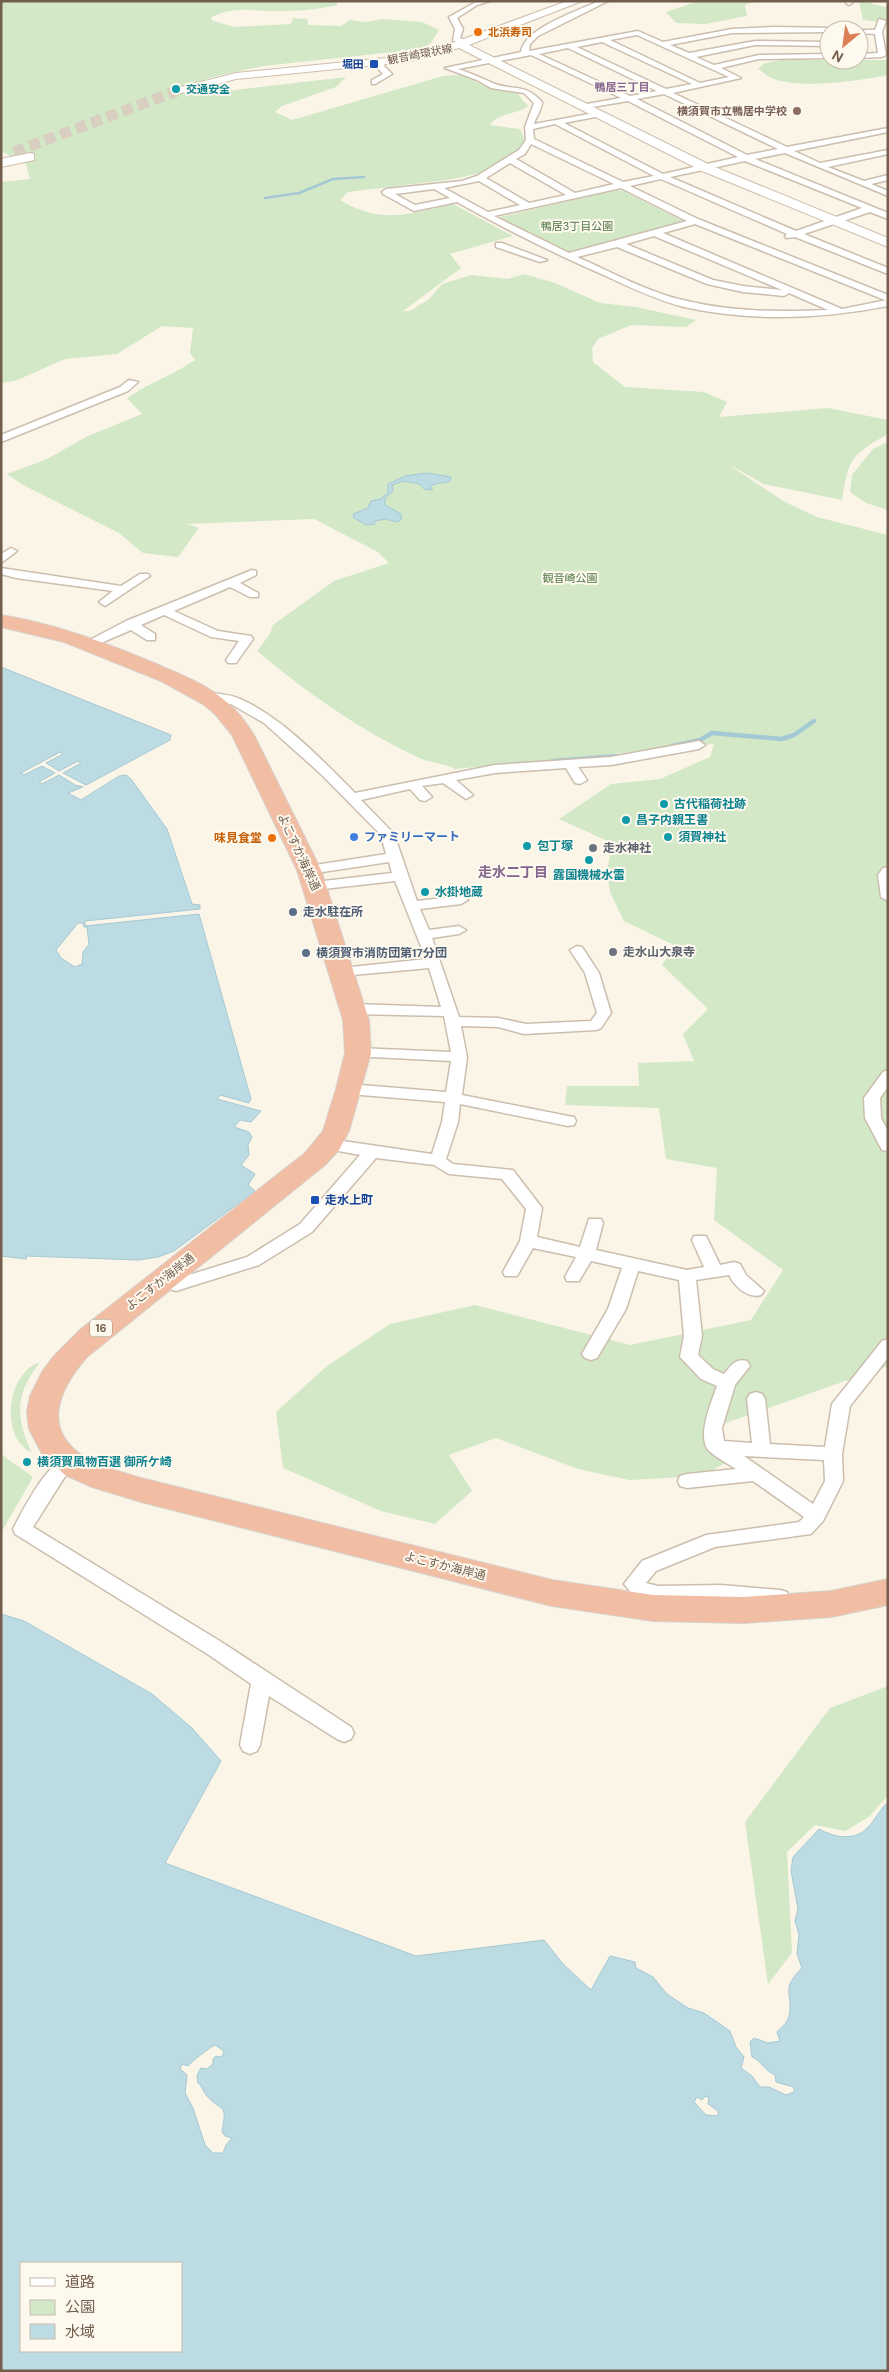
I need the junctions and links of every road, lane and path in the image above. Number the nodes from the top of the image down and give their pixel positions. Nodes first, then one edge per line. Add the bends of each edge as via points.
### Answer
1 (487, 1) edge
2 (577, 1) edge
3 (605, 1) edge
4 (882, 21) dead end
5 (776, 26) junction
6 (819, 29) edge
7 (869, 32) edge
8 (878, 32) junction
9 (604, 40) junction
10 (780, 43) junction
11 (464, 44) junction
12 (662, 44) junction
13 (819, 44) edge
14 (570, 46) junction
15 (528, 54) junction
16 (781, 55) junction
17 (688, 56) junction
18 (819, 56) edge
19 (869, 56) edge
20 (492, 60) junction
21 (381, 62) junction
22 (714, 67) junction
23 (375, 82) dead end
24 (699, 85) junction
25 (662, 92) junction
26 (178, 95) tunnel mouth
27 (630, 99) junction
28 (584, 107) junction
29 (597, 114) junction
30 (555, 121) junction
31 (529, 127) junction
32 (888, 130) edge
33 (530, 140) junction
34 (785, 150) junction
35 (14, 152) tunnel mouth
36 (888, 152) edge
37 (1, 155) edge
38 (30, 157) tunnel mouth
39 (746, 158) junction
40 (511, 160) junction
41 (1, 163) edge
42 (819, 166) junction
43 (706, 168) junction
44 (663, 177) junction
45 (888, 177) edge
46 (480, 178) junction
47 (863, 184) junction
48 (435, 186) junction
49 (621, 186) junction
50 (888, 194) edge
51 (575, 196) junction
52 (458, 199) junction
53 (881, 204) dead end
54 (529, 206) junction
55 (868, 209) junction
56 (485, 215) junction
57 (888, 216) edge
58 (695, 221) junction
59 (832, 221) junction
60 (655, 233) junction
61 (794, 234) junction
62 (888, 243) edge
63 (618, 244) junction
64 (500, 245) dead end
65 (758, 246) junction
66 (564, 255) junction
67 (543, 260) junction
68 (531, 264) dead end
69 (888, 271) edge
70 (799, 294) junction
71 (888, 298) edge
72 (888, 302) edge
73 (841, 312) junction
74 (133, 382) dead end
75 (1, 439) edge
76 (11, 551) dead end
77 (1, 560) edge
78 (1, 571) edge
79 (252, 573) dead end
80 (144, 576) dead end
81 (230, 582) junction
82 (123, 590) junction
83 (254, 595) dead end
84 (105, 602) dead end
85 (162, 610) junction
86 (1, 621) edge
87 (130, 624) junction
88 (151, 637) dead end
89 (90, 643) junction
90 (232, 660) dead end
91 (206, 696) junction
92 (268, 720) junction
93 (238, 727) junction
94 (699, 746) dead end
95 (570, 765) junction
96 (445, 778) junction
97 (580, 780) dead end
98 (412, 784) junction
99 (466, 795) dead end
100 (424, 797) dead end
101 (352, 798) junction
102 (395, 857) junction
103 (888, 871) edge
104 (400, 876) junction
105 (312, 878) junction
106 (888, 898) edge
107 (461, 900) dead end
108 (412, 906) junction
109 (459, 930) dead end
110 (424, 935) junction
111 (577, 950) dead end
112 (435, 963) junction
113 (342, 972) junction
114 (354, 1009) junction
115 (452, 1016) junction
116 (358, 1053) junction
117 (459, 1057) junction
118 (888, 1075) edge
119 (349, 1089) junction
120 (454, 1098) junction
121 (568, 1122) dead end
122 (329, 1144) junction
123 (888, 1146) edge
124 (372, 1152) junction
125 (438, 1160) junction
126 (595, 1222) dead end
127 (700, 1240) dead end
128 (528, 1241) junction
129 (587, 1253) junction
130 (632, 1264) junction
131 (714, 1270) junction
132 (511, 1272) dead end
133 (686, 1276) junction
134 (573, 1277) dead end
135 (161, 1281) junction
136 (755, 1291) dead end
137 (888, 1346) edge
138 (591, 1354) dead end
139 (741, 1366) dead end
140 (727, 1383) junction
141 (756, 1399) dead end
142 (720, 1448) junction
143 (762, 1450) junction
144 (833, 1454) junction
145 (70, 1462) junction
146 (755, 1474) junction
147 (687, 1482) dead end
148 (816, 1516) junction
149 (888, 1592) edge
150 (831, 1604) junction
151 (262, 1681) junction
152 (344, 1733) dead end
153 (250, 1745) dead end

1 - 11 street via 452,17 459,29 456,39
2 - 11 street, 観音崎環状線
3 - 15 street via 535,34 526,44
4 - 8 street
5 - 6 street
5 - 10 street
5 - 12 street
7 - 8 street
8 - 19 street via 876,45 882,55
9 - 12 street via 638,33
9 - 14 street
9 - 24 street
10 - 13 street
10 - 16 street
10 - 17 street via 748,44
11 - 20 street
11 - 21 street, 観音崎環状線
12 - 17 street
14 - 15 street
14 - 25 street
15 - 20 street
15 - 27 street
16 - 18 street
16 - 22 street
17 - 22 street
20 - 28 street
20 - 31 street via 449,68 494,86 526,91 538,102
21 - 23 street via 379,65 388,74
21 - 26 street, 観音崎環状線 via 286,71
22 - 24 street via 737,78
24 - 25 street
25 - 27 street
25 - 34 street
27 - 28 street
27 - 39 street
28 - 29 street
29 - 30 street
29 - 43 street
30 - 31 street
30 - 44 street
31 - 33 street
32 - 34 street
33 - 40 street
33 - 49 street
34 - 39 street
34 - 42 street
35 - 37 street
36 - 42 street
38 - 41 street
39 - 43 street
39 - 55 street
40 - 46 street
40 - 51 street
42 - 47 street
43 - 44 street
43 - 59 street
44 - 49 street
44 - 61 street
45 - 47 street
46 - 48 street
46 - 54 street
47 - 50 street
48 - 52 street
48 - 52 street via 386,192 414,208
49 - 51 street
49 - 58 street
51 - 54 street
52 - 56 street
53 - 55 street
54 - 56 street
55 - 57 street
55 - 59 street
56 - 66 street
58 - 60 street
58 - 65 street
59 - 61 street
59 - 62 street
60 - 63 street
60 - 70 street
61 - 65 street
61 - 69 street
63 - 66 street
63 - 70 street via 710,282 743,289
64 - 67 street
65 - 71 street
66 - 67 street
66 - 73 street via 685,304 750,314
67 - 68 street
70 - 73 street
72 - 73 street
74 - 75 street via 124,389
76 - 77 street
78 - 82 street via 27,577 97,583
79 - 81 street
80 - 82 street
81 - 83 street
81 - 85 street
82 - 84 street
85 - 87 street
85 - 90 street via 215,634 247,639
86 - 89 highway, よこすか海岸通 / 16 via 31,625
87 - 88 street
87 - 89 street
89 - 91 highway, よこすか海岸通 / 16 via 188,685
91 - 92 street via 235,701
91 - 93 highway, よこすか海岸通 / 16
92 - 93 street
92 - 101 street
93 - 105 highway, よこすか海岸通 / 16
94 - 95 street
95 - 96 street via 495,769
95 - 97 street
96 - 98 street
96 - 99 street
98 - 100 street
98 - 101 street
101 - 102 street via 387,834
102 - 104 street
102 - 105 street
103 - 106 street via 885,875
104 - 105 street
104 - 108 street
105 - 113 highway, よこすか海岸通 / 16
107 - 108 street
108 - 110 street
109 - 110 street
110 - 112 street
111 - 115 street via 592,973 604,1013 596,1025 524,1029
112 - 113 street
112 - 115 street
113 - 114 highway, よこすか海岸通 / 16
114 - 115 street
114 - 116 highway, よこすか海岸通 / 16
115 - 117 street
116 - 117 street
116 - 119 highway, よこすか海岸通 / 16
117 - 120 street
118 - 123 street via 872,1098 873,1118
119 - 120 street
119 - 122 highway, よこすか海岸通 / 16
120 - 121 street
120 - 125 street
122 - 124 street
122 - 135 highway, よこすか海岸通 / 16 via 315,1159
124 - 125 street
124 - 135 street via 306,1228 253,1261 176,1285
125 - 128 street via 449,1169 507,1174 534,1208
126 - 129 street
127 - 131 street
128 - 129 street
128 - 132 street
129 - 130 street
129 - 134 street
130 - 133 street
130 - 138 street via 617,1309
131 - 133 street
131 - 136 street via 734,1268 739,1279
133 - 140 street via 693,1336 689,1358 707,1374
135 - 145 highway, よこすか海岸通 / 16 via 74,1351 48,1386 44,1398 44,1425 53,1443
137 - 144 street via 841,1404
139 - 140 street
140 - 142 street via 713,1428 715,1445
141 - 143 street
142 - 143 street
142 - 146 street
143 - 144 street
144 - 148 street via 834,1481
145 - 150 highway, よこすか海岸通 / 16 via 141,1490 552,1593 652,1608 744,1610
145 - 151 street via 56,1473 22,1528
146 - 147 street
146 - 148 street
148 - 150 street via 804,1528 713,1540 649,1566 634,1584 642,1592 658,1594 721,1594
149 - 150 highway, よこすか海岸通 / 16
151 - 152 street
151 - 153 street

